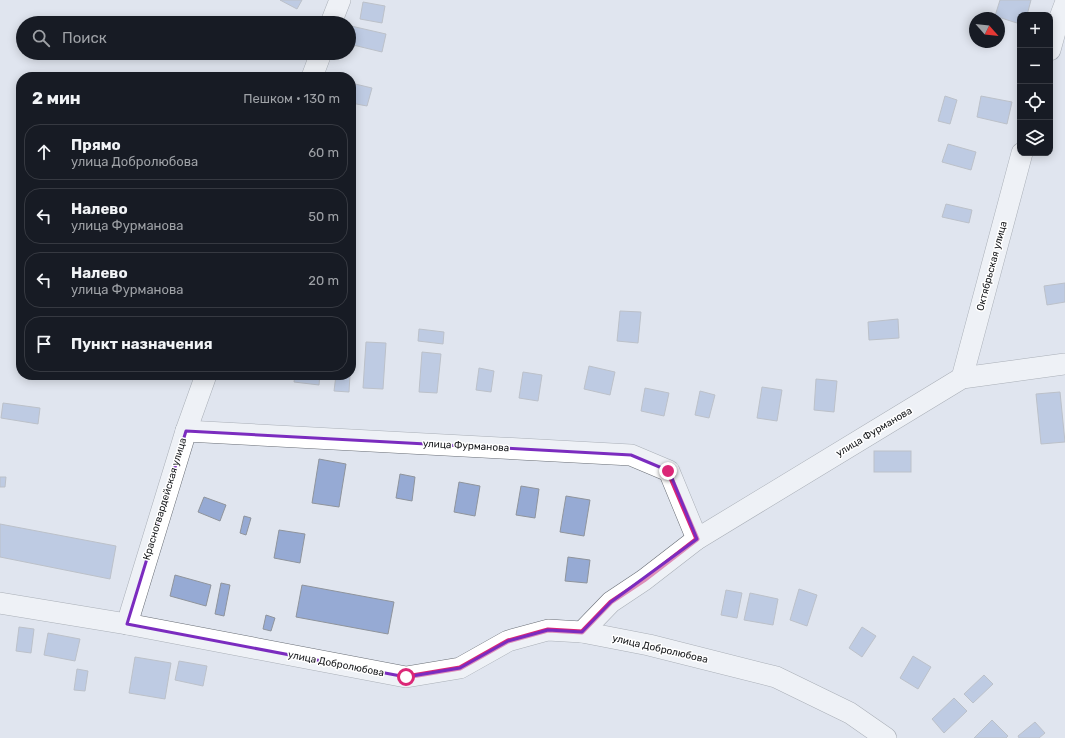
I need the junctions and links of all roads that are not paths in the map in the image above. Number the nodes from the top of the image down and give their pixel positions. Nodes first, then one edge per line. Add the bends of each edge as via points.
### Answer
1 (340, 0) edge
2 (1065, 4) edge
3 (334, 16) edge
4 (1051, 48) edge
5 (318, 60) edge
6 (314, 72) edge
7 (1021, 156) edge
8 (1065, 364) edge
9 (962, 378) junction
10 (204, 380) edge
11 (186, 431) junction
12 (697, 539) junction
13 (0, 603) edge
14 (126, 624) junction
15 (582, 632) junction
16 (886, 738) edge

1 - 3 street
2 - 4 street
5 - 6 street
7 - 9 street, Октябрьская улица
8 - 9 street, улица Фурманова
9 - 12 street, улица Фурманова
10 - 11 street, Красногвардейская улица
11 - 12 street, улица Фурманова via 632,455 668,471
11 - 14 street, Красногвардейская улица
12 - 15 street, улица Фурманова via 611,602
13 - 14 street, улица Добролюбова
14 - 15 street, улица Добролюбова via 406,677 460,668 508,641 548,630
15 - 16 street, улица Добролюбова via 649,645 776,677 850,713

